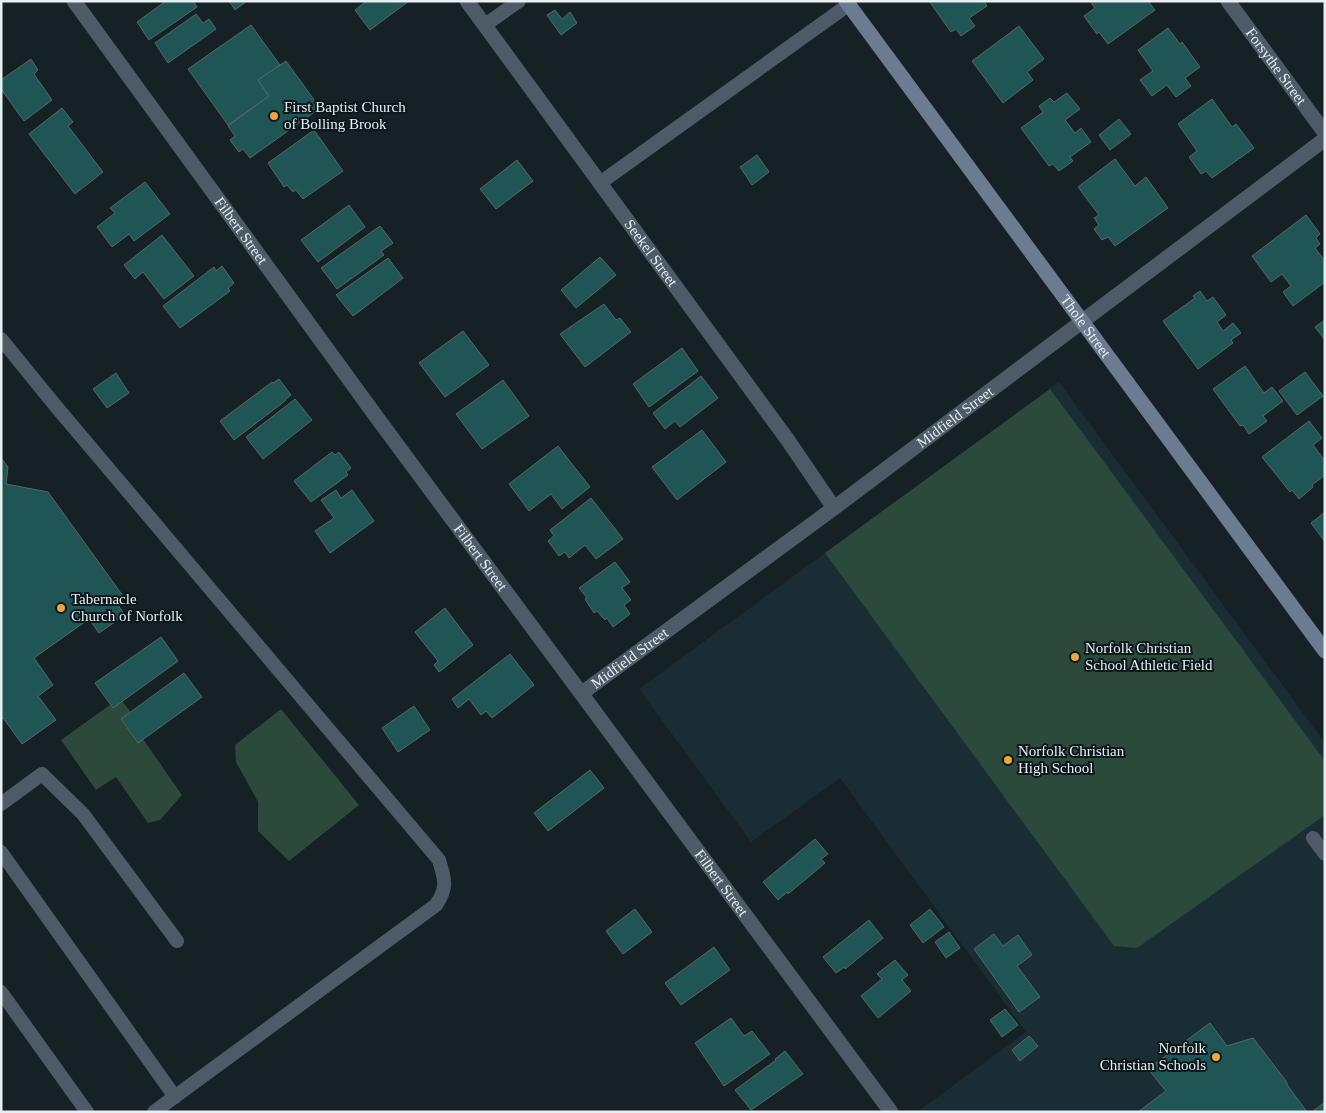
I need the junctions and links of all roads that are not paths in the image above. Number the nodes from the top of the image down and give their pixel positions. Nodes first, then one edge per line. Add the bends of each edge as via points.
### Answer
1 (74, 1) edge
2 (467, 1) edge
3 (519, 1) edge
4 (1228, 1) edge
5 (847, 3) edge
6 (485, 25) junction
7 (1325, 133) edge
8 (1325, 139) edge
9 (600, 183) junction
10 (1082, 322) junction
11 (1, 339) edge
12 (834, 508) junction
13 (1325, 651) edge
14 (582, 693) junction
15 (1, 804) edge
16 (1313, 838) dead end
17 (1, 852) edge
18 (1325, 854) edge
19 (177, 941) dead end
20 (1, 992) edge
21 (175, 1097) junction
22 (87, 1112) edge
23 (154, 1112) edge
24 (890, 1112) edge

1 - 14 street, Filbert Street
2 - 6 street, Seekel Street
3 - 6 lane
4 - 7 street, Forsythe Street
5 - 9 lane
5 - 10 street, Thole Street
6 - 9 street, Seekel Street
8 - 10 street, Midfield Street
9 - 12 street, Seekel Street
10 - 12 street, Midfield Street
10 - 13 street, Thole Street
11 - 21 lane via 439,860 445,879 444,892 436,905
12 - 14 street, Midfield Street
14 - 24 street, Filbert Street
15 - 19 lane via 42,774 83,814
16 - 18 lane
17 - 21 lane
20 - 22 lane
21 - 23 lane

